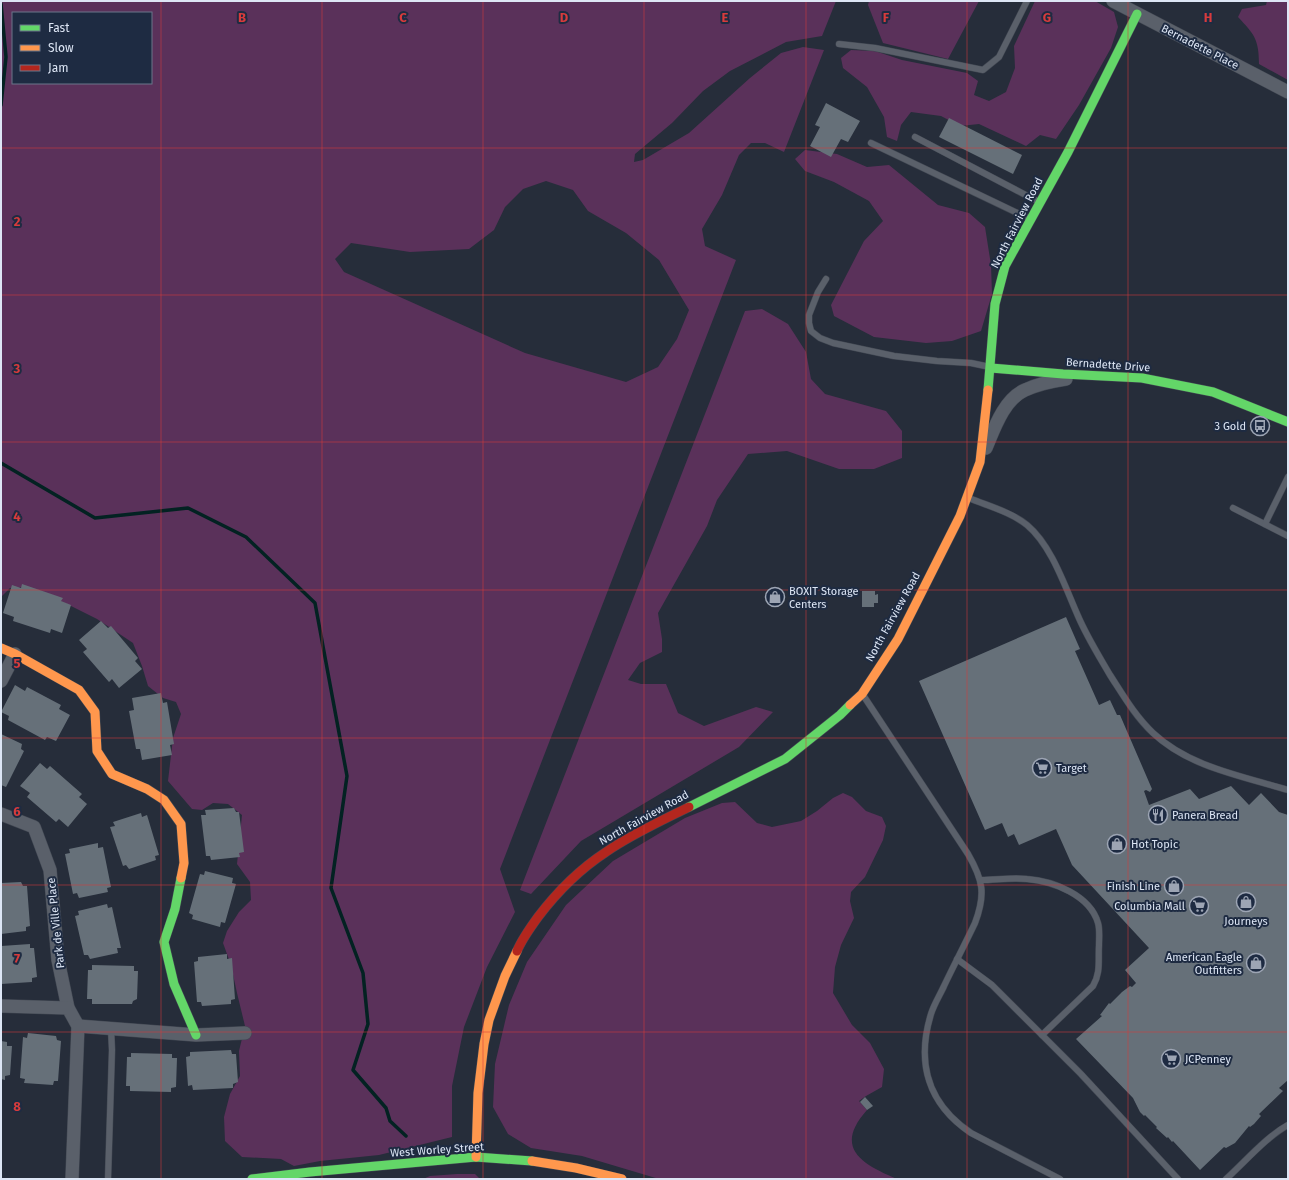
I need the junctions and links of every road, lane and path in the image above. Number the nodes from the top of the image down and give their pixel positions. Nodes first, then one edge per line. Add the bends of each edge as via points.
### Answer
1 (1027, 1) edge
2 (1112, 1) edge
3 (1137, 14) junction
4 (839, 44) dead end
5 (1288, 92) edge
6 (915, 137) dead end
7 (871, 143) dead end
8 (1040, 203) junction
9 (1031, 220) junction
10 (826, 279) dead end
11 (991, 368) junction
12 (1085, 375) junction
13 (1288, 422) edge
14 (980, 462) junction
15 (1288, 477) edge
16 (968, 497) junction
17 (1233, 508) dead end
18 (1265, 524) junction
19 (1288, 536) edge
20 (1, 648) edge
21 (15, 654) junction
22 (1, 681) edge
23 (862, 694) junction
24 (1288, 790) edge
25 (1, 814) edge
26 (981, 880) junction
27 (957, 960) junction
28 (1, 1006) edge
29 (68, 1008) junction
30 (78, 1026) junction
31 (111, 1029) junction
32 (245, 1033) dead end
33 (196, 1035) junction
34 (1042, 1035) junction
35 (1288, 1125) edge
36 (476, 1157) junction
37 (311, 1176) edge
38 (72, 1179) edge
39 (108, 1179) edge
40 (252, 1179) edge
41 (622, 1179) edge
42 (1060, 1179) edge
43 (1178, 1179) edge
44 (1226, 1179) edge

1 - 4 lane via 999,57 982,70 898,52
2 - 3 street, Bernadette Place
3 - 5 street, Bernadette Place
3 - 8 street, North Fairview Road
6 - 8 lane
7 - 9 lane
8 - 9 street, North Fairview Road
9 - 11 street, North Fairview Road via 1005,266 995,304
10 - 11 lane via 809,316 811,331 820,338 894,356 971,362
11 - 12 street, Bernadette Drive
11 - 14 street, North Fairview Road
12 - 13 street, Bernadette Drive via 1142,378 1213,392
12 - 14 street via 1045,382 1023,390 1000,416
14 - 16 street, North Fairview Road
15 - 18 lane
16 - 23 street, North Fairview Road via 898,639
16 - 24 lane via 1015,517 1038,536 1047,549 1096,650 1133,711 1153,733 1177,751 1203,764
17 - 18 lane
18 - 19 lane
20 - 21 street
21 - 22 street
21 - 33 street via 79,690 95,712 97,751 112,774 147,789 164,800 181,824 184,863 175,909 164,942 174,984
23 - 26 lane via 968,854
23 - 36 street, North Fairview Road via 785,759 605,852 572,878 545,908 521,941 489,1020 478,1093
25 - 29 street, Park de Ville Place via 34,827 50,870 58,960
26 - 27 lane via 980,911
26 - 34 lane via 1026,878 1046,882 1066,889 1083,900 1094,912 1099,925 1098,977 1093,986
27 - 34 lane via 992,985
27 - 42 lane via 932,1013 925,1039 924,1056 932,1089 948,1116 959,1125
28 - 29 street
29 - 30 street, Park de Ville Place
30 - 31 street
30 - 38 street
31 - 33 street
31 - 39 lane
32 - 33 street
34 - 43 lane
35 - 44 lane
36 - 37 street, West Worley Street
36 - 41 street, West Worley Street via 526,1160
37 - 40 street, West Worley Street

